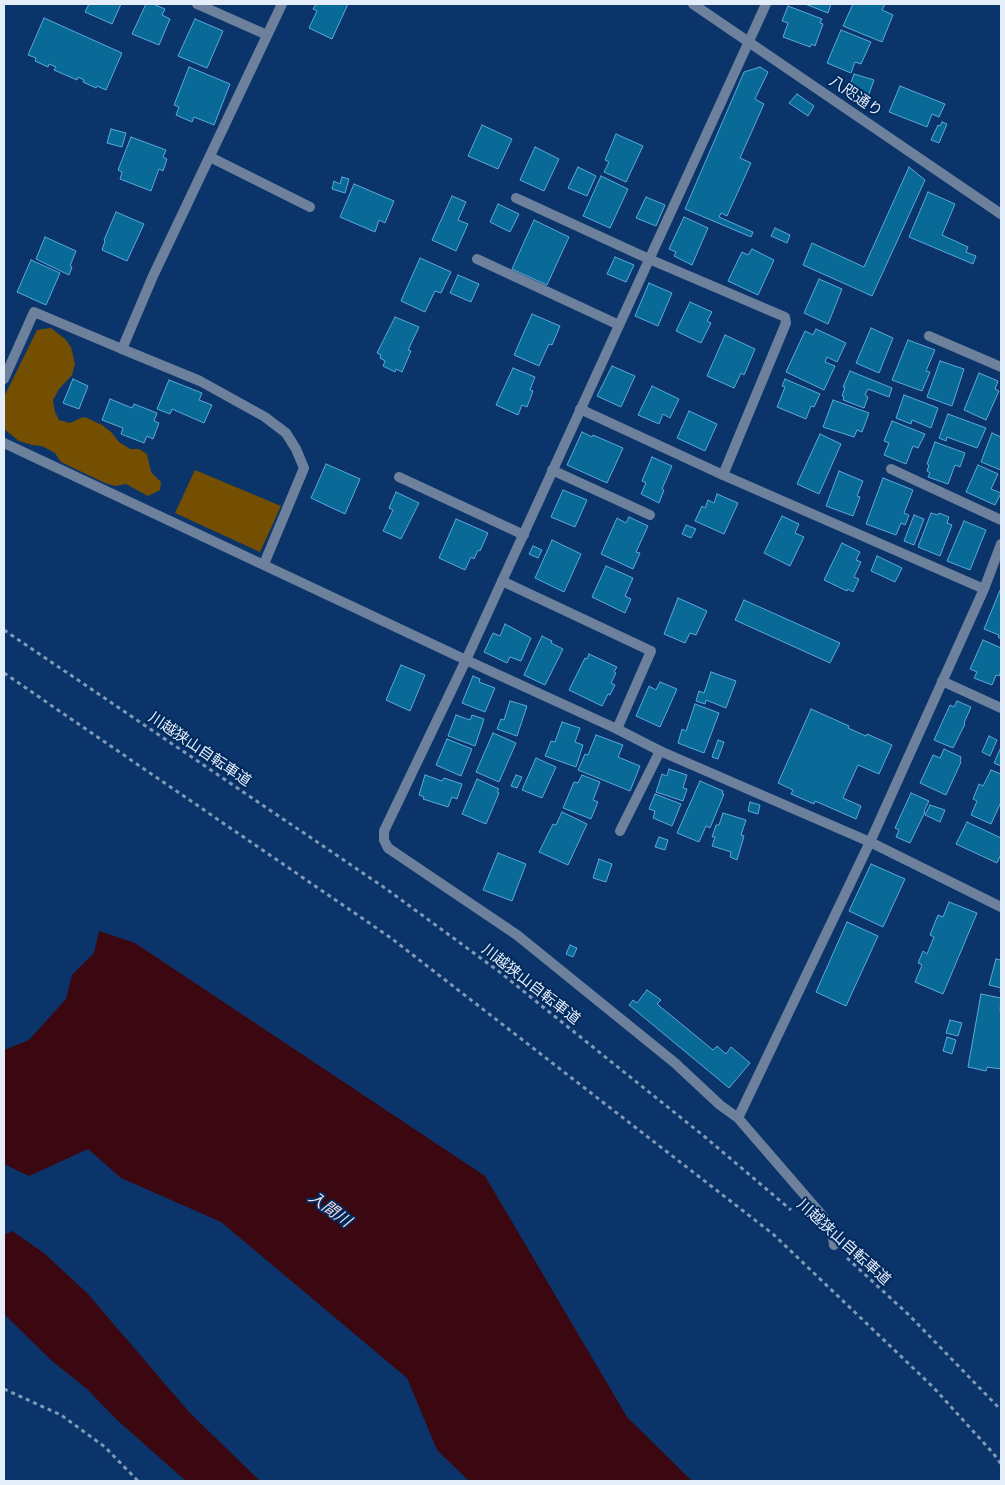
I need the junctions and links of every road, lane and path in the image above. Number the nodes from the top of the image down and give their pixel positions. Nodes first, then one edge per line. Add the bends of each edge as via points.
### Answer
1 (197, 4) edge
2 (282, 4) edge
3 (693, 4) edge
4 (766, 4) edge
5 (267, 35) junction
6 (748, 41) junction
7 (210, 157) junction
8 (516, 198) dead end
9 (310, 207) dead end
10 (1001, 214) edge
11 (477, 259) dead end
12 (649, 259) junction
13 (619, 325) junction
14 (929, 336) dead end
15 (122, 349) junction
16 (1001, 367) edge
17 (4, 379) edge
18 (580, 410) junction
19 (4, 443) edge
20 (891, 469) dead end
21 (552, 470) junction
22 (723, 475) junction
23 (399, 477) dead end
24 (650, 515) dead end
25 (1001, 520) edge
26 (524, 535) junction
27 (1001, 544) edge
28 (264, 564) junction
29 (502, 580) junction
30 (984, 589) junction
31 (4, 630) edge
32 (466, 660) junction
33 (4, 673) edge
34 (942, 681) junction
35 (1001, 708) edge
36 (617, 729) junction
37 (660, 750) junction
38 (620, 831) dead end
39 (870, 842) junction
40 (1001, 905) edge
41 (738, 1118) junction
42 (796, 1214) dead end
43 (834, 1245) joint
44 (4, 1389) edge
45 (1001, 1410) edge
46 (1001, 1464) edge
47 (138, 1481) edge

1 - 5 street
2 - 5 street
3 - 6 street, 八咫通り
4 - 6 street
5 - 7 street
6 - 10 street, 八咫通り
6 - 12 street
7 - 9 street
7 - 15 street
8 - 12 street
11 - 13 street
12 - 13 street
12 - 22 street via 785,317 786,323
13 - 18 street
14 - 16 street
15 - 17 street via 34,312
15 - 28 street via 200,381 265,417 286,433 304,468
18 - 21 street
18 - 22 street
19 - 28 street
20 - 25 street
21 - 24 street
21 - 26 street
22 - 30 street
23 - 26 street
26 - 29 street
27 - 30 street
28 - 32 street
29 - 32 street
29 - 36 street via 651,652
30 - 34 street
31 - 42 path, 川越狭山自転車道 via 385,888 497,970
32 - 36 street
32 - 41 street via 384,831 388,848 517,935
33 - 46 path via 391,938 773,1234 933,1387
34 - 35 street
34 - 39 street
36 - 37 street
37 - 38 street
37 - 39 street
39 - 40 street
39 - 41 street
41 - 43 street via 821,1214 832,1230
43 - 45 path, 川越狭山自転車道 via 909,1315
44 - 47 path via 62,1415 105,1447

